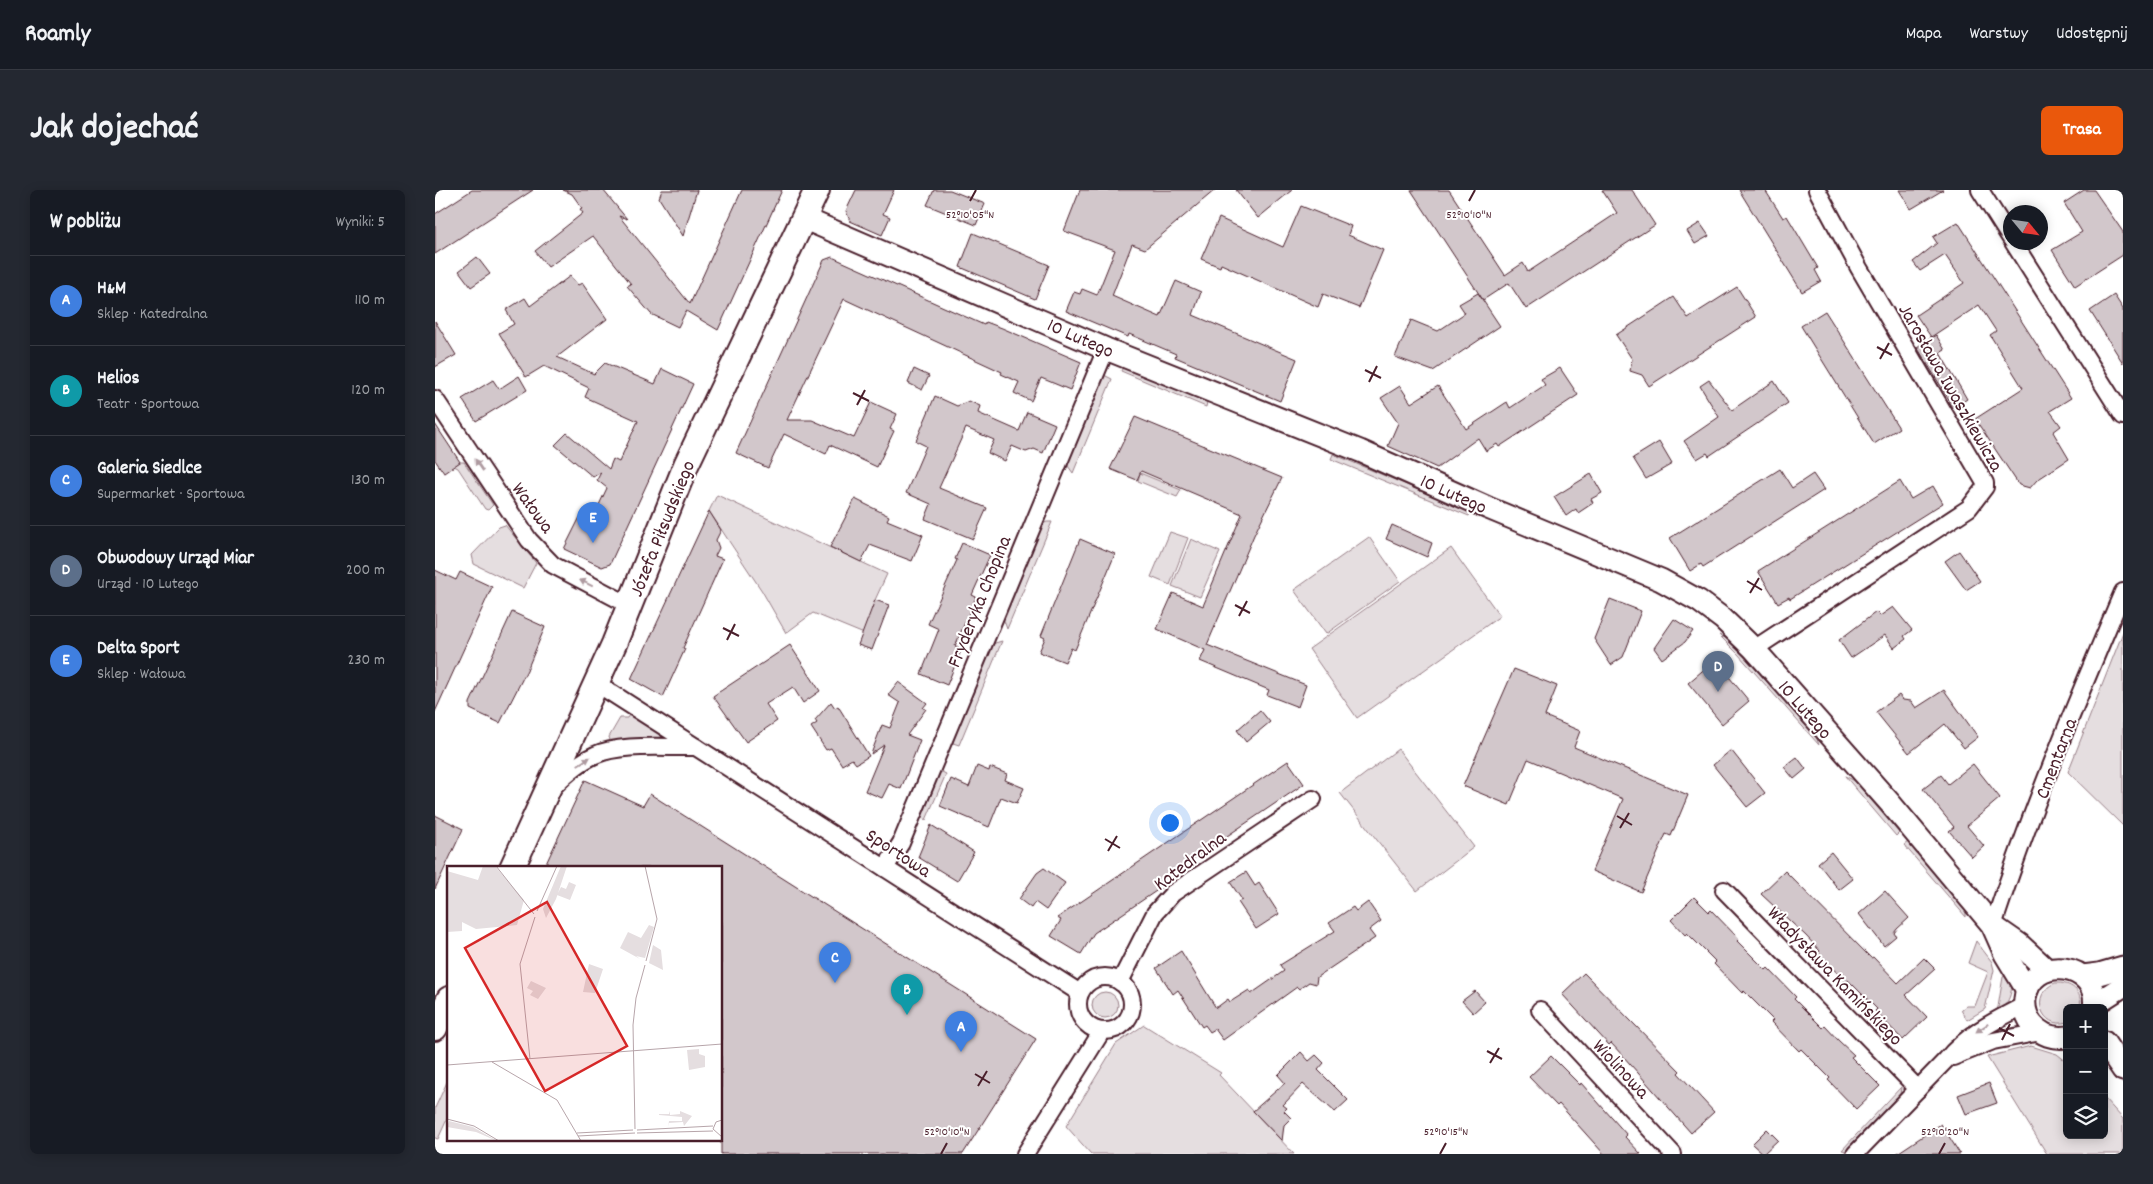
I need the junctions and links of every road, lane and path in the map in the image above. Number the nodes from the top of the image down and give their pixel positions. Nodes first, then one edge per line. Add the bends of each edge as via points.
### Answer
1 (817, 190) edge
2 (1817, 190) edge
3 (1980, 190) edge
4 (803, 218) junction
5 (2003, 226) edge
6 (2018, 250) edge
7 (1106, 349) junction
8 (435, 399) edge
9 (2123, 416) edge
10 (2123, 592) edge
11 (629, 605) junction
12 (1755, 649) junction
13 (596, 683) junction
14 (696, 747) junction
15 (548, 793) junction
16 (1313, 799) dead end
17 (513, 866) edge
18 (885, 868) junction
19 (1724, 890) dead end
20 (1993, 926) junction
21 (2123, 967) edge
22 (2047, 970) junction
23 (2083, 976) junction
24 (1120, 982) junction
25 (2123, 986) edge
26 (1080, 993) junction
27 (2026, 997) junction
28 (447, 1003) edge
29 (2095, 1004) edge
30 (2098, 1004) edge
31 (1540, 1010) dead end
32 (435, 1028) edge
33 (1102, 1031) junction
34 (2041, 1032) junction
35 (2063, 1037) edge
36 (2108, 1048) edge
37 (1946, 1060) junction
38 (2123, 1070) edge
39 (2108, 1071) edge
40 (2123, 1084) edge
41 (1918, 1089) junction
42 (1025, 1154) edge
43 (1673, 1154) edge
44 (1855, 1154) edge

1 - 4 main road, Józefa Piłsudskiego
2 - 12 street, Jarosława Iwaszkiewicza via 1985,487 1969,508
3 - 5 street
4 - 7 street, 10 Lutego
4 - 11 main road, Józefa Piłsudskiego via 686,465
6 - 9 street
7 - 12 street, 10 Lutego via 1360,451 1661,580 1699,601
7 - 18 street, Fryderyka Chopina via 901,842
11 -> 8 street, Wałowa via 553,564 529,540
10 - 20 street, Cmentarna via 2083,685
11 - 13 main road, Józefa Piłsudskiego
12 - 20 street, 10 Lutego
13 - 14 street, Sportowa
13 - 15 main road, Józefa Piłsudskiego
15 -> 14 street via 569,772 596,754 620,749
14 - 18 street, Sportowa
15 - 17 main road, Józefa Piłsudskiego
16 - 24 street, Katedralna via 1173,893 1155,913
18 - 26 street, Sportowa
19 - 41 street, Władysława Kamińskiego
20 - 22 street
20 - 27 street
21 - 23 street
22 - 23 street via 2068,968
22 - 27 street via 2037,976
23 - 29 street via 2092,990
24 - 26 street via 1097,978 1084,986
24 - 33 street via 1130,995 1130,1014 1117,1028
25 - 30 street
26 - 33 street via 1078,1010 1081,1018
27 - 34 street via 2027,1016
27 -> 37 street via 1957,1046
28 - 32 main road
31 - 43 street, Wiolinowa
33 - 42 street
34 - 35 street via 2051,1037
34 - 37 street via 1993,1041
36 - 38 street
37 - 41 street
39 - 40 street
41 - 44 street

